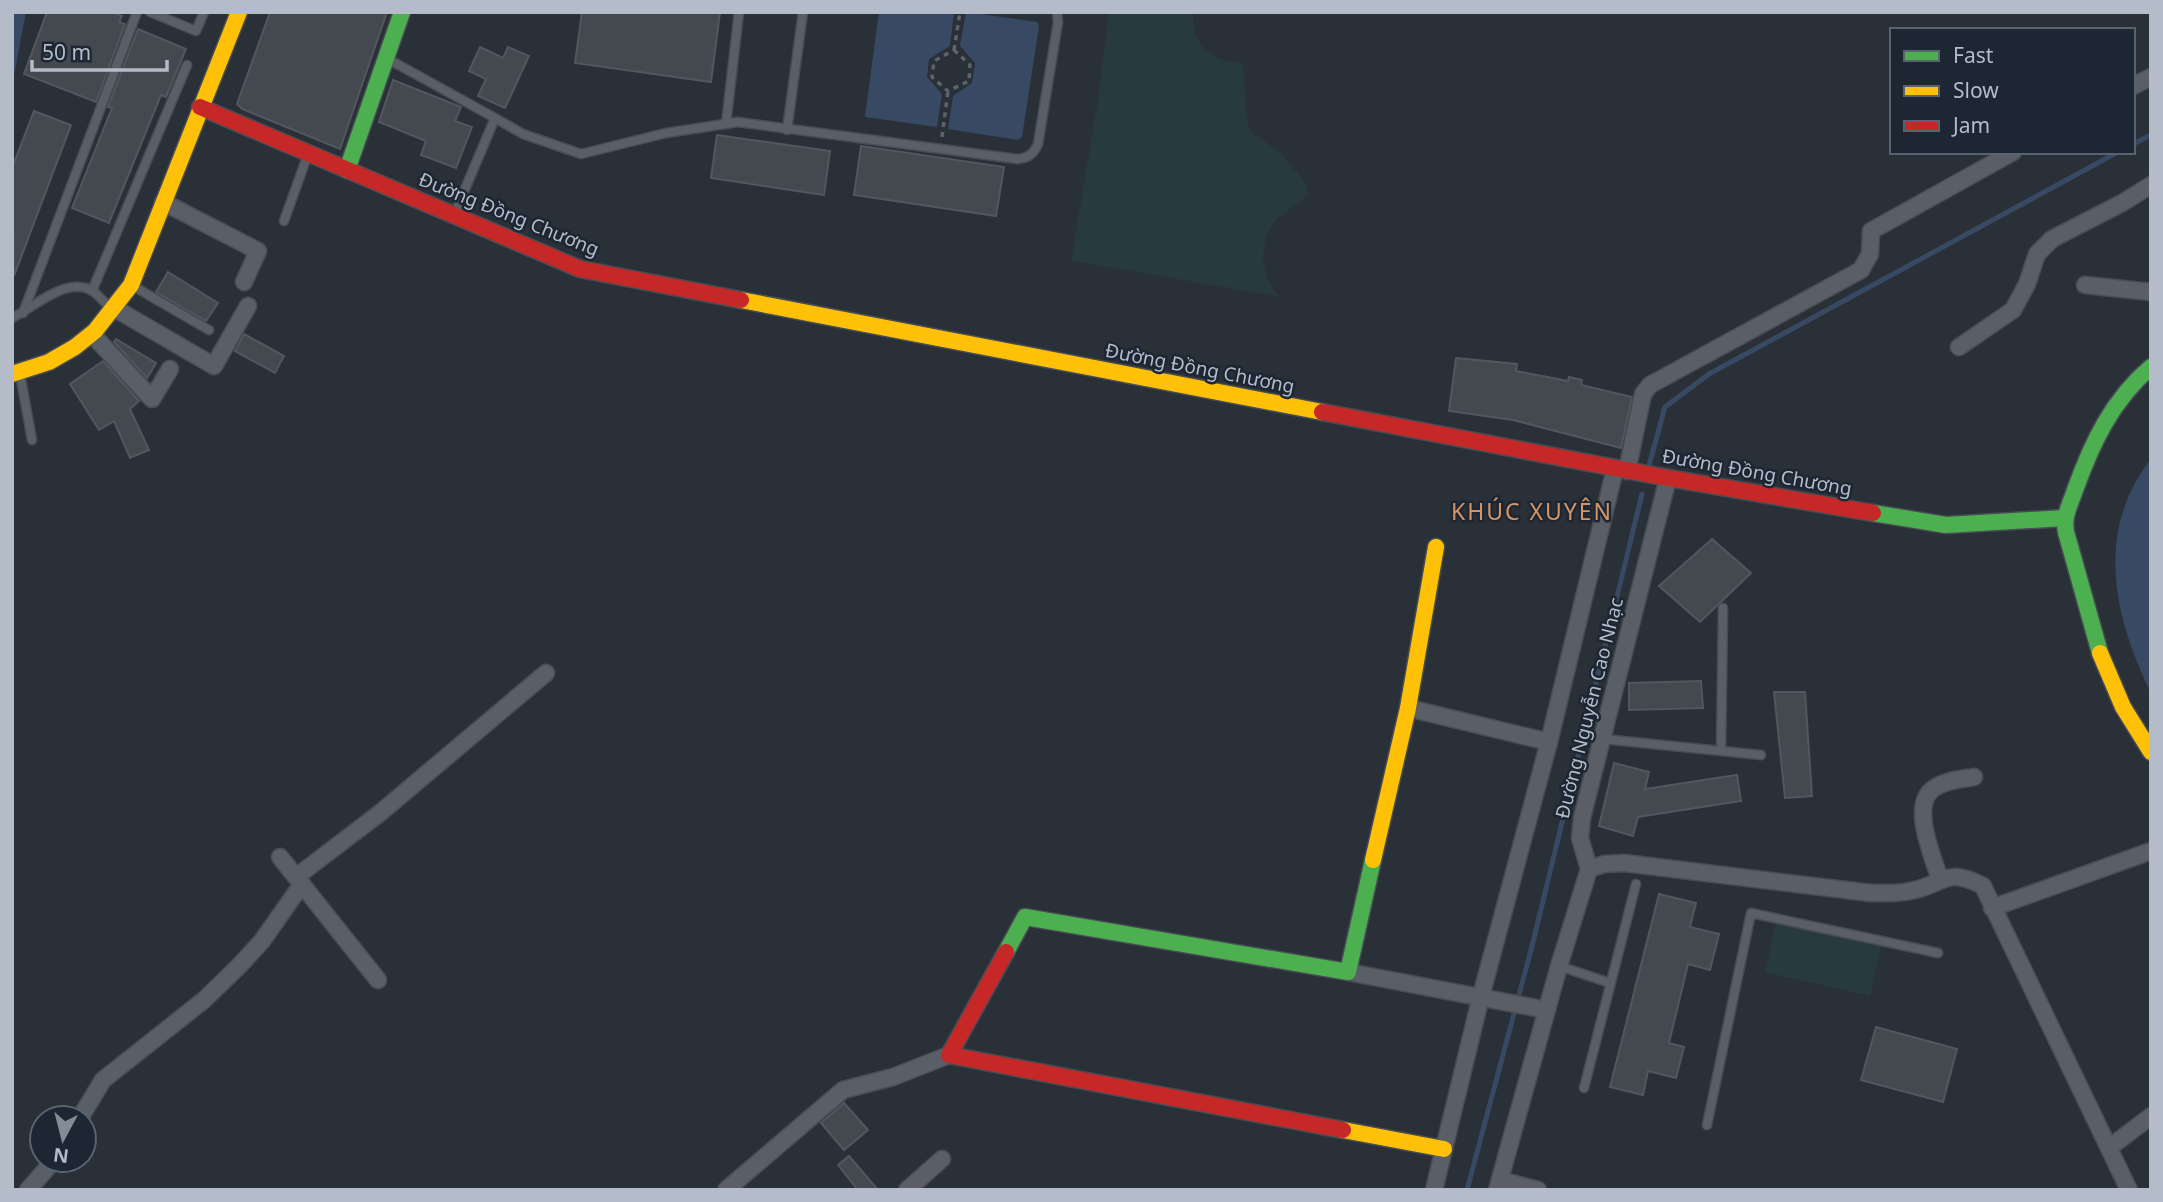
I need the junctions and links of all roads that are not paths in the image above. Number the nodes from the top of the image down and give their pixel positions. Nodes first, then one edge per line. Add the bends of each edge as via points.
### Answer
1 (137, 12) edge
2 (150, 12) edge
3 (204, 12) edge
4 (239, 12) edge
5 (402, 12) edge
6 (739, 12) edge
7 (803, 12) edge
8 (1057, 12) edge
9 (386, 58) junction
10 (187, 65) dead end
11 (2151, 77) edge
12 (2135, 85) edge
13 (201, 107) junction
14 (495, 118) junction
15 (726, 124) junction
16 (788, 130) junction
17 (308, 153) junction
18 (2009, 154) edge
19 (347, 170) junction
20 (2151, 185) edge
21 (163, 202) junction
22 (454, 215) junction
23 (284, 221) dead end
24 (244, 282) dead end
25 (131, 285) junction
26 (2085, 285) dead end
27 (92, 291) junction
28 (2151, 292) edge
29 (248, 306) dead end
30 (113, 309) junction
31 (23, 313) junction
32 (12, 318) edge
33 (209, 330) dead end
34 (92, 334) junction
35 (1959, 348) dead end
36 (2151, 367) edge
37 (170, 369) dead end
38 (16, 373) edge
39 (32, 440) dead end
40 (1625, 471) junction
41 (1661, 477) junction
42 (2065, 518) junction
43 (1436, 547) dead end
44 (1723, 608) dead end
45 (545, 673) dead end
46 (1408, 708) junction
47 (1602, 738) junction
48 (1549, 742) junction
49 (1721, 751) junction
50 (2151, 752) edge
51 (1761, 755) dead end
52 (1974, 777) dead end
53 (2151, 851) edge
54 (280, 857) dead end
55 (1589, 869) junction
56 (299, 880) junction
57 (1940, 880) junction
58 (1636, 884) dead end
59 (1992, 908) junction
60 (1938, 953) dead end
61 (1559, 966) junction
62 (1348, 972) junction
63 (378, 980) dead end
64 (1610, 983) junction
65 (1489, 998) junction
66 (1540, 1008) junction
67 (949, 1055) junction
68 (1584, 1088) dead end
69 (88, 1104) edge
70 (2151, 1116) edge
71 (1707, 1125) dead end
72 (2109, 1148) junction
73 (1444, 1149) junction
74 (942, 1159) dead end
75 (42, 1174) edge
76 (1499, 1185) edge
77 (28, 1190) edge
78 (726, 1190) edge
79 (907, 1190) edge
80 (1434, 1190) edge
81 (1538, 1190) edge
82 (2129, 1190) edge

1 - 31 lane
2 - 3 lane via 196,31
4 - 13 street
5 - 9 street
6 - 15 lane
7 - 16 lane
8 - 16 lane via 1038,144 1031,156 1017,159
9 - 14 lane
9 - 19 street
10 - 27 lane
11 - 12 street
13 - 17 street, Đường Đồng Chương
13 - 21 street
14 - 15 lane via 523,134 581,154
14 - 22 lane
15 - 16 lane
17 - 19 street, Đường Đồng Chương
17 - 23 lane
18 - 40 street via 1871,231 1870,254 1861,270 1650,385 1643,394
19 - 22 street, Đường Đồng Chương
20 - 35 street via 2052,239 2037,254 2013,310
21 - 24 street via 258,251
21 - 25 street
22 - 40 street, Đường Đồng Chương via 580,270
25 - 30 street
25 - 33 lane
26 - 28 street
27 - 30 lane
27 - 31 lane via 63,287
29 - 30 street via 214,366
30 - 34 street
31 - 32 lane
34 - 37 street via 152,399
34 - 38 street via 56,359
36 - 42 street via 2127,388 2096,438
38 - 39 lane
40 - 41 street, Đường Đồng Chương
40 - 48 street
41 - 42 street, Đường Đồng Chương via 1946,525
41 - 47 street, Đường Nguyễn Cao Nhạc
42 - 50 street via 2080,592 2106,674
43 - 46 street
44 - 49 lane
45 - 56 street
46 - 48 street
46 - 62 street
47 - 49 lane
47 - 55 street, Đường Nguyễn Cao Nhạc via 1580,831
48 - 65 street
49 - 51 lane
52 - 57 street via 1936,787 1926,794 1922,806
53 - 59 street
54 - 56 street
55 - 57 street via 1624,863 1871,893 1911,891
55 - 61 street
56 - 63 street
56 - 69 street via 262,941 239,966 204,1000 103,1080
57 - 59 street via 1954,875 1983,886
58 - 64 lane
59 - 72 street
60 - 71 lane via 1751,913
61 - 64 lane
61 - 66 street
62 - 65 street
62 - 67 street via 1026,916
64 - 68 lane
65 - 66 street
65 - 73 street
66 - 76 street
67 - 73 street
67 - 78 street via 894,1077 842,1090
70 - 72 street
72 - 82 street
73 - 80 street
74 - 79 street
75 - 77 street
76 - 81 street

